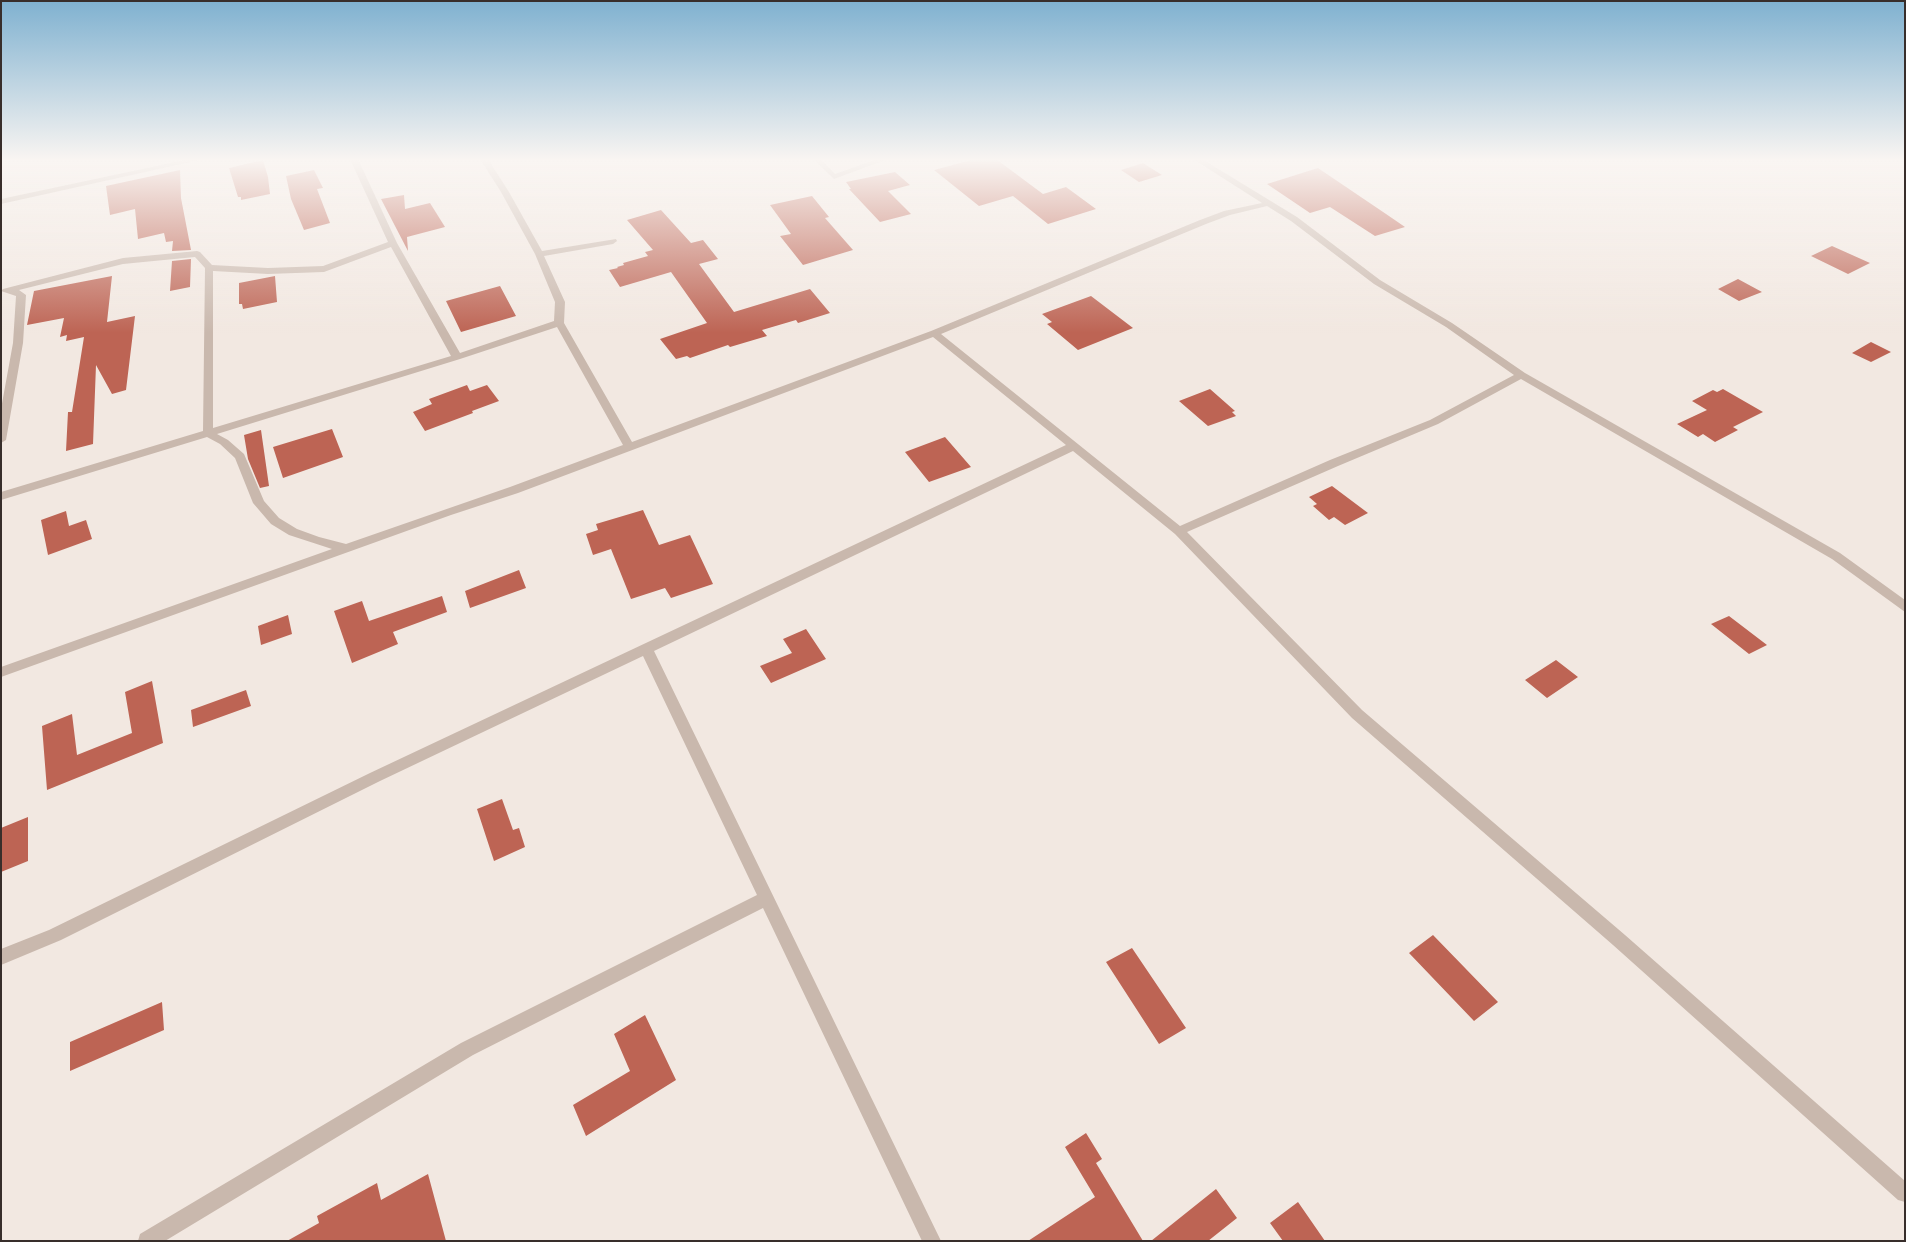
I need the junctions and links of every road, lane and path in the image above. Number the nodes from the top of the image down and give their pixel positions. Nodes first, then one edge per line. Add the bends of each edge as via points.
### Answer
1 (381, 217) edge
2 (519, 217) edge
3 (1216, 217) edge
4 (1290, 217) edge
5 (613, 241) dead end
6 (393, 243) junction
7 (540, 254) junction
8 (208, 268) junction
9 (4, 291) edge
10 (559, 323) junction
11 (934, 333) junction
12 (457, 357) junction
13 (1521, 374) junction
14 (208, 433) junction
15 (1, 440) edge
16 (628, 446) junction
17 (1074, 446) junction
18 (1, 496) edge
19 (1179, 531) junction
20 (347, 548) junction
21 (1905, 607) edge
22 (646, 648) junction
23 (1, 672) edge
24 (767, 898) junction
25 (1, 957) edge
26 (1905, 1193) edge
27 (147, 1241) edge
28 (932, 1241) edge

1 - 6 street
2 - 7 street
3 - 11 street
4 - 13 street via 1377,282 1449,325
5 - 7 street
6 - 8 street via 324,269
6 - 12 street
7 - 10 street via 560,302
8 - 9 street via 197,254 123,261
8 - 14 street
9 - 15 street via 21,295 18,343
10 - 12 street
10 - 16 street
11 - 16 street
11 - 17 street
12 - 14 street
13 - 19 street via 1434,422
13 - 21 street via 1836,556
14 - 18 street
14 - 20 street via 240,456 259,503 275,521 293,532
16 - 20 street
17 - 19 street
17 - 22 street
19 - 26 street via 1357,714
20 - 23 street
22 - 24 street
22 - 25 street via 55,935
24 - 27 street via 467,1049
24 - 28 street

